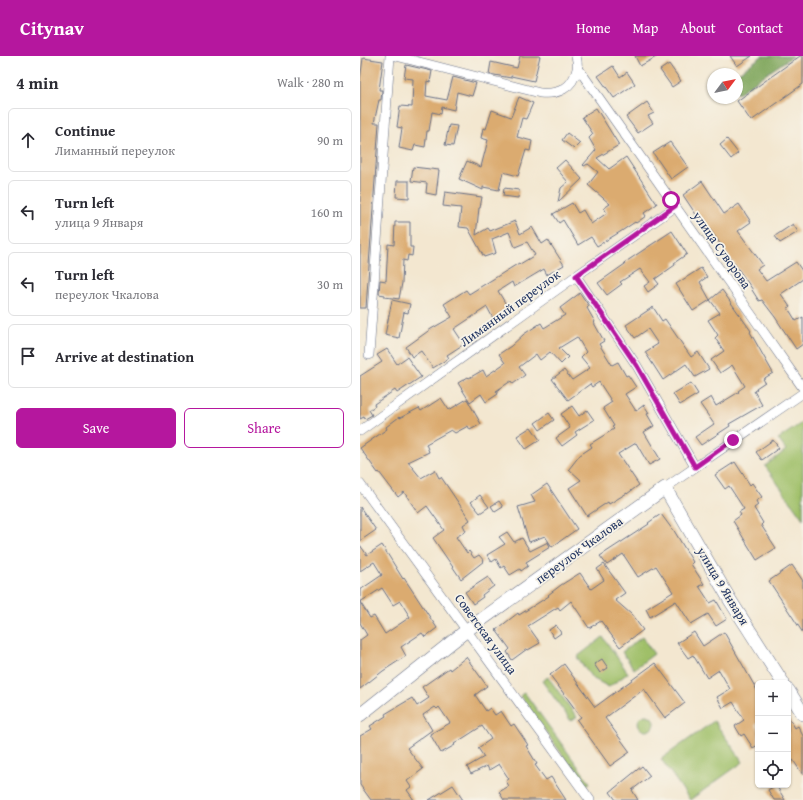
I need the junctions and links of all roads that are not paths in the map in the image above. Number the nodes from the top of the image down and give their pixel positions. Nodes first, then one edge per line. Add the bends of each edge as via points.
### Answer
1 (390, 56) edge
2 (396, 56) edge
3 (576, 56) edge
4 (578, 68) junction
5 (675, 206) junction
6 (576, 276) junction
7 (369, 355) dead end
8 (803, 388) edge
9 (803, 393) edge
10 (360, 431) edge
11 (695, 467) junction
12 (360, 484) edge
13 (665, 488) junction
14 (467, 630) junction
15 (781, 680) edge
16 (791, 695) edge
17 (803, 714) edge
18 (360, 715) edge
19 (590, 800) edge

1 - 7 street
2 - 4 street via 552,94 571,83
3 - 4 street
4 - 5 street, улица Суворова
5 - 6 street, Лиманный переулок
5 - 8 street, улица Суворова
6 - 10 street, Лиманный переулок
6 - 11 street via 637,366
9 - 11 street, переулок Чкалова
11 - 13 street, переулок Чкалова
12 - 14 street, Советская улица
13 - 14 street, переулок Чкалова
13 - 15 street, улица 9 Января via 730,600
14 - 18 street, переулок Чкалова
14 - 19 street, Советская улица
16 - 17 street

